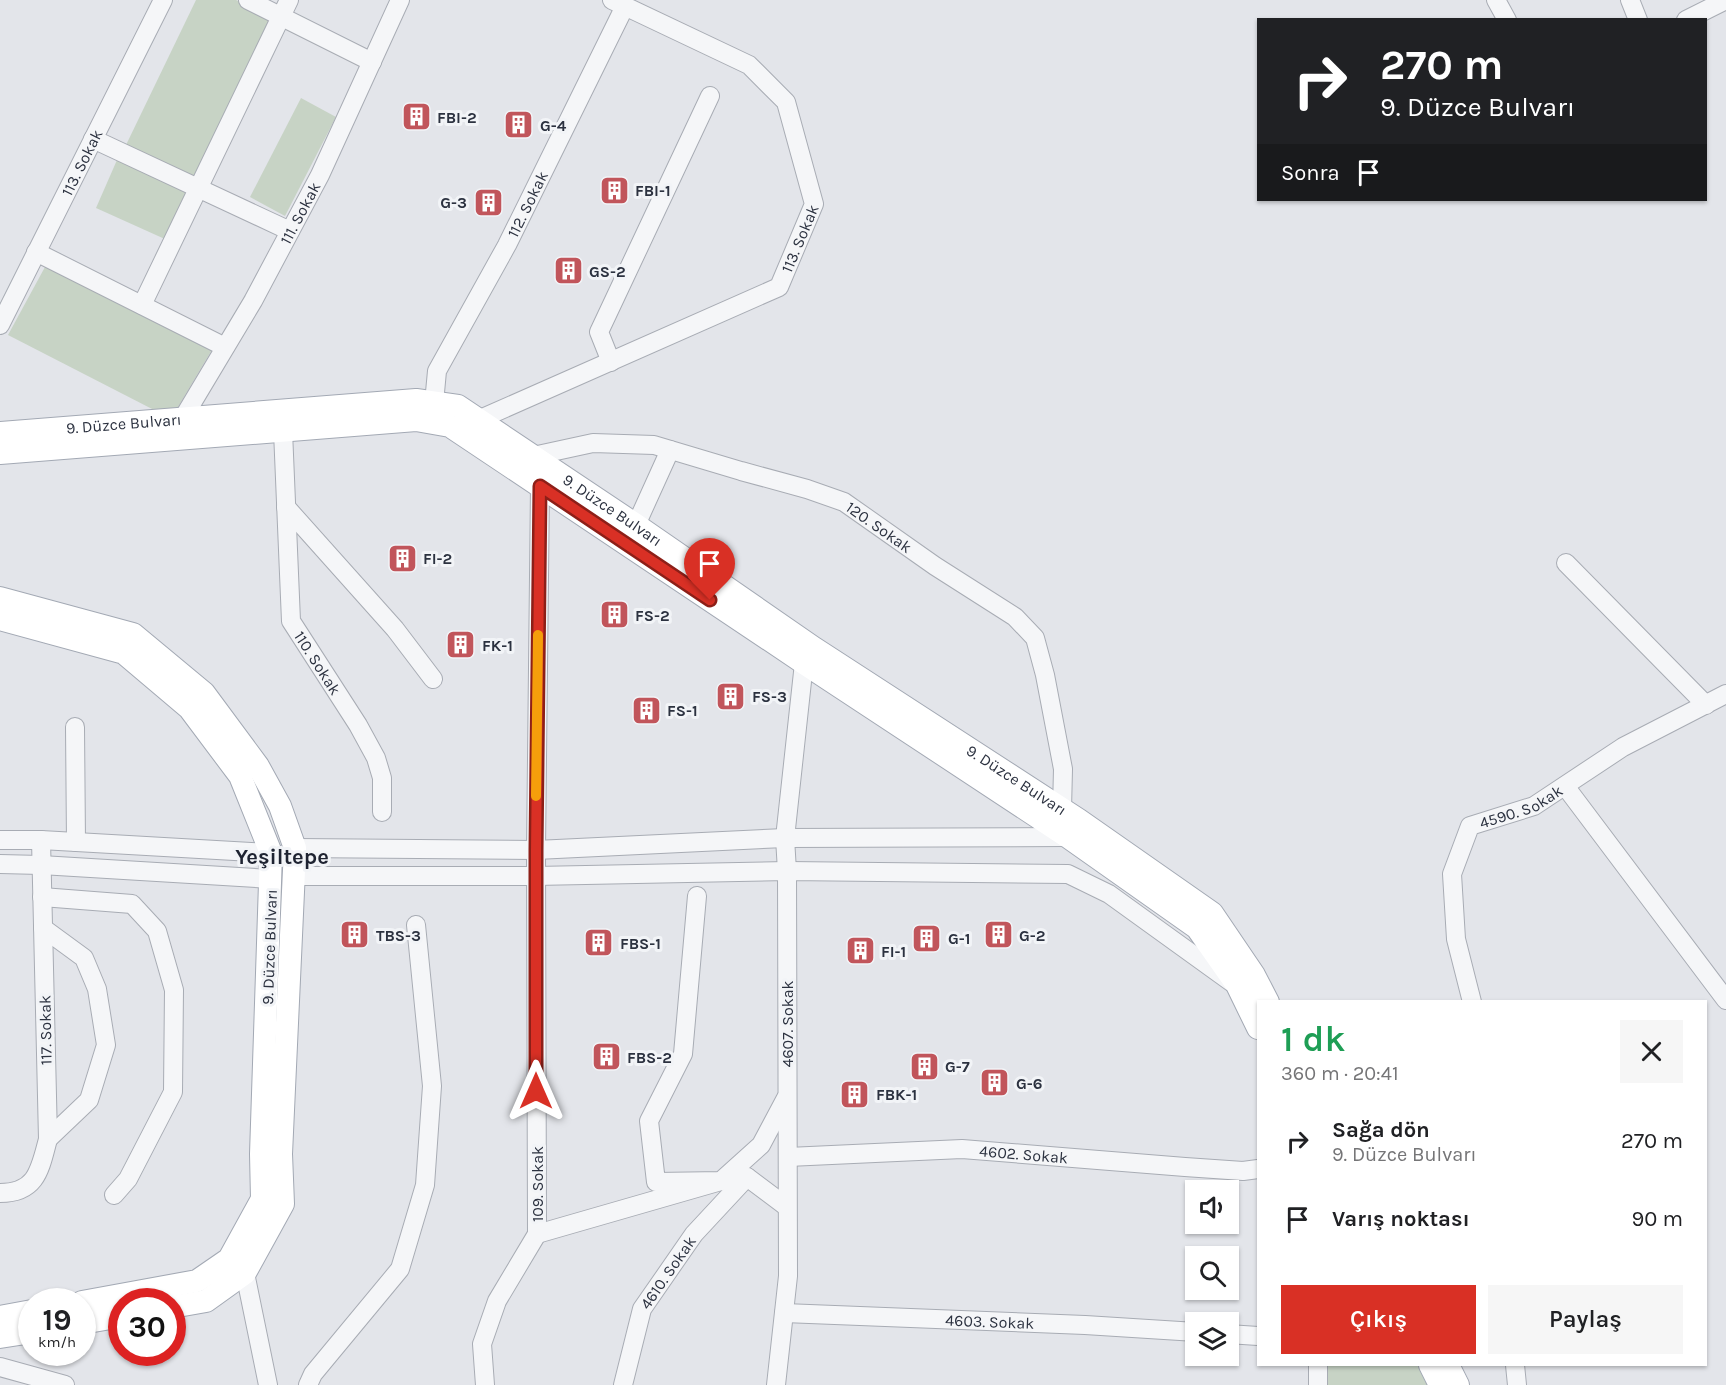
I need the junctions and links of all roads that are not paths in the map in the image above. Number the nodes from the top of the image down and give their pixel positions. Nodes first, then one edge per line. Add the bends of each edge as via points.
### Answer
1 (164, 0) edge
2 (248, 0) edge
3 (400, 0) edge
4 (1496, 0) edge
5 (1630, 0) edge
6 (1726, 0) edge
7 (618, 3) edge
8 (285, 8) edge
9 (1506, 18) edge
10 (1637, 18) edge
11 (1690, 18) edge
12 (372, 62) junction
13 (710, 96) dead end
14 (93, 139) junction
15 (199, 189) junction
16 (290, 231) junction
17 (36, 252) junction
18 (142, 305) junction
19 (0, 325) edge
20 (225, 347) junction
21 (610, 362) junction
22 (434, 403) junction
23 (183, 418) junction
24 (478, 420) junction
25 (283, 431) junction
26 (0, 433) edge
27 (670, 450) junction
28 (0, 453) edge
29 (533, 456) junction
30 (540, 486) junction
31 (286, 507) junction
32 (636, 525) junction
33 (1566, 563) dead end
34 (0, 598) edge
35 (0, 619) edge
36 (804, 663) junction
37 (433, 679) dead end
38 (1726, 694) edge
39 (1706, 705) junction
40 (75, 727) dead end
41 (1565, 786) junction
42 (1062, 809) junction
43 (382, 812) dead end
44 (1068, 837) junction
45 (785, 838) junction
46 (0, 840) edge
47 (41, 840) junction
48 (76, 842) junction
49 (295, 848) junction
50 (536, 850) junction
51 (271, 853) junction
52 (0, 864) edge
53 (41, 865) junction
54 (787, 871) junction
55 (294, 876) junction
56 (536, 876) junction
57 (272, 879) junction
58 (697, 896) dead end
59 (42, 897) junction
60 (416, 924) dead end
61 (43, 928) junction
62 (1237, 985) junction
63 (1267, 1000) edge
64 (1471, 1000) edge
65 (1726, 1000) edge
66 (1257, 1026) edge
67 (787, 1096) junction
68 (48, 1139) junction
69 (788, 1157) junction
70 (1257, 1169) edge
71 (747, 1176) junction
72 (721, 1181) junction
73 (0, 1193) edge
74 (114, 1195) dead end
75 (787, 1207) junction
76 (537, 1234) junction
77 (245, 1273) junction
78 (96, 1299) edge
79 (186, 1304) edge
80 (784, 1313) junction
81 (18, 1314) edge
82 (0, 1317) edge
83 (1185, 1331) edge
84 (18, 1334) edge
85 (1239, 1335) edge
86 (1257, 1336) edge
87 (0, 1337) edge
88 (1318, 1366) edge
89 (1430, 1366) edge
90 (1448, 1366) edge
91 (1515, 1366) edge
92 (0, 1368) edge
93 (64, 1385) edge
94 (268, 1385) edge
95 (308, 1385) edge
96 (485, 1385) edge
97 (623, 1385) edge
98 (776, 1385) edge
99 (1318, 1385) edge
100 (1440, 1385) edge
101 (1458, 1385) edge
102 (1517, 1385) edge

1 - 14 street, 113. Sokak
2 - 8 street
3 - 12 street, 111. Sokak
4 - 9 street
5 - 10 street
6 - 11 street
7 - 21 street, 113. Sokak via 749,64 786,102 814,204 779,287
7 - 22 street, 112. Sokak via 507,245 437,371
8 - 12 street
8 - 15 street
12 - 16 street, 111. Sokak
13 - 21 street via 598,332
14 - 15 street
14 - 17 street, 113. Sokak
15 - 16 street
15 - 18 street
16 - 20 street, 111. Sokak
17 - 18 street
17 - 19 street, 113. Sokak
18 - 20 street
20 - 23 street, 111. Sokak
21 - 24 street, 113. Sokak
22 - 23 main road, 9. Düzce Bulvarı via 416,400
22 - 24 main road, 9. Düzce Bulvarı via 458,406
23 - 26 main road, 9. Düzce Bulvarı
24 - 29 main road, 9. Düzce Bulvarı
25 - 28 main road, 9. Düzce Bulvarı
25 - 30 main road, 9. Düzce Bulvarı via 416,420 450,426
25 - 31 street, 110. Sokak
27 - 29 street, 120. Sokak via 654,445 593,443
27 - 32 street
27 - 42 street, 120. Sokak via 844,502 1015,617 1035,638 1045,675 1063,769
29 - 32 main road, 9. Düzce Bulvarı
30 - 36 main road, 9. Düzce Bulvarı
30 - 50 street, 109. Sokak
31 - 37 street via 394,628
31 - 43 street, 110. Sokak via 291,621 376,758 382,778
32 - 42 main road, 9. Düzce Bulvarı via 814,648
33 - 39 street
34 - 49 main road, 9. Düzce Bulvarı via 133,634 204,693 258,766 280,806
35 - 51 main road, 9. Düzce Bulvarı via 123,653 189,708 240,776
36 - 44 main road, 9. Düzce Bulvarı
36 - 45 street, 4607. Sokak
38 - 39 street, 4590. Sokak
39 - 41 street, 4590. Sokak via 1623,747
40 - 48 street
41 - 64 street, 4590. Sokak via 1534,806 1470,826 1452,874 1456,939
41 - 65 street
42 - 63 main road, 9. Düzce Bulvarı via 1212,913
44 - 45 street
44 - 62 main road, 9. Düzce Bulvarı via 1197,928
45 - 50 street
45 - 54 street, 4607. Sokak
46 - 47 street
47 - 48 street
47 - 53 street, 117. Sokak
48 - 51 street
49 - 50 street
49 - 55 main road, 9. Düzce Bulvarı
50 - 56 street, 109. Sokak
51 - 57 main road, 9. Düzce Bulvarı
52 - 53 street
53 - 57 street
53 - 59 street, 117. Sokak
54 - 56 street
54 - 62 street via 1068,874 1109,894
54 - 67 street, 4607. Sokak
55 - 56 street
55 - 77 main road, 9. Düzce Bulvarı via 281,1154 283,1204
56 - 76 street, 109. Sokak
57 - 78 main road, 9. Düzce Bulvarı via 262,1199 229,1259 197,1281
58 - 72 street via 683,1054 649,1121 656,1182
59 - 61 street, 117. Sokak
59 - 74 street via 132,904 157,931 174,990 173,1092 128,1179
60 - 95 street via 432,1086 425,1185 400,1269
61 - 68 street, 117. Sokak
61 - 68 street via 84,958 97,989 106,1046 89,1100
62 - 66 main road, 9. Düzce Bulvarı
67 - 69 street, 4607. Sokak
67 - 72 street via 761,1145
68 - 73 street, 117. Sokak via 38,1175 15,1193
69 - 70 street, 4602. Sokak via 962,1149
69 - 75 street, 4607. Sokak
71 - 72 street
71 - 75 street
71 - 97 street, 4610. Sokak via 694,1234 642,1309
72 - 76 street
75 - 80 street, 4607. Sokak
76 - 96 street via 497,1302 482,1344
77 - 79 main road, 9. Düzce Bulvarı via 206,1301
77 - 94 street
80 - 83 street, 4603. Sokak
80 - 98 street, 4607. Sokak
81 - 82 main road
84 - 87 main road
85 - 86 street
88 - 99 street
89 - 100 main road
90 - 101 main road
91 - 102 street
92 - 93 street

